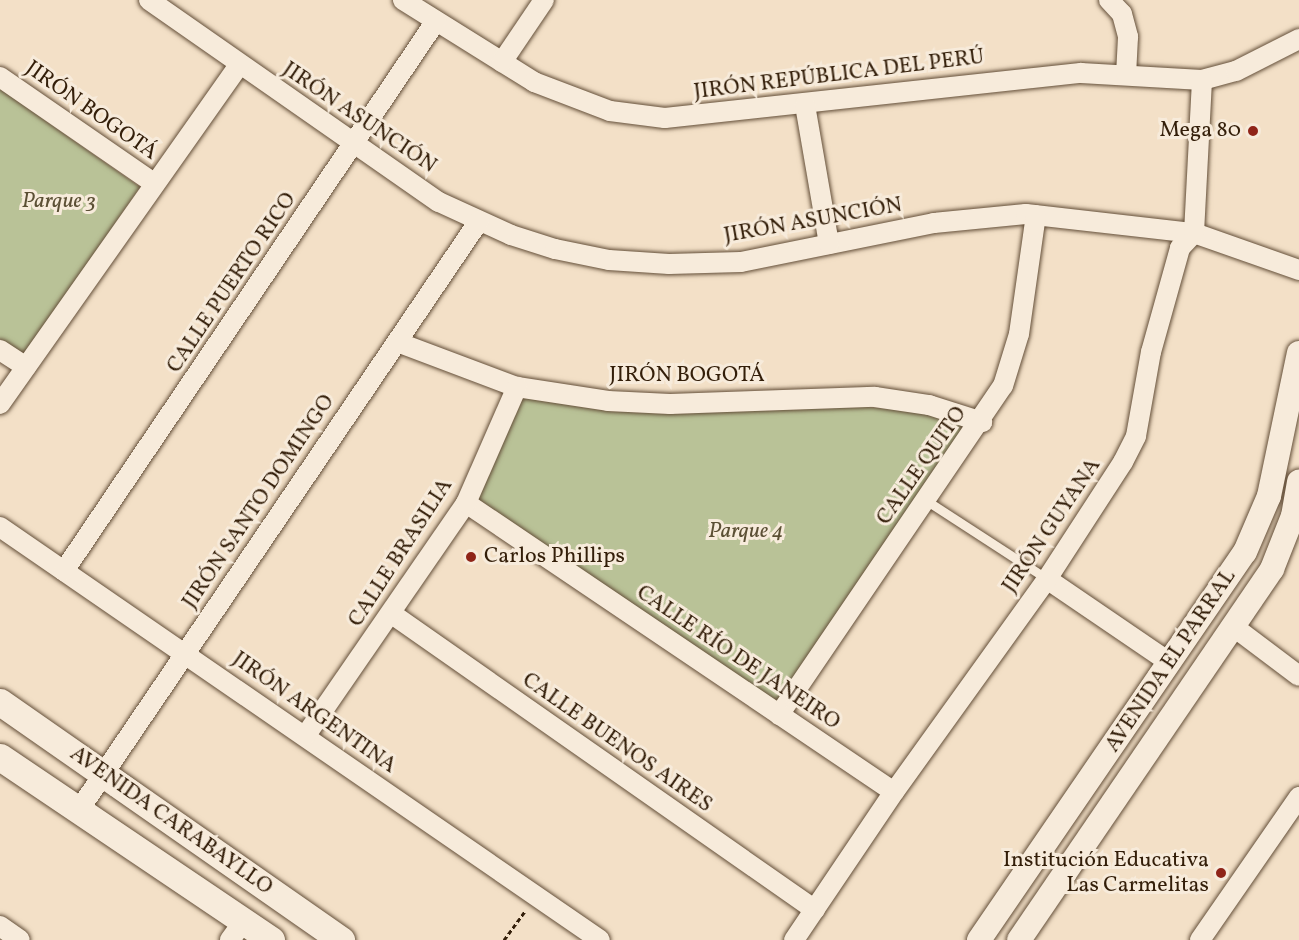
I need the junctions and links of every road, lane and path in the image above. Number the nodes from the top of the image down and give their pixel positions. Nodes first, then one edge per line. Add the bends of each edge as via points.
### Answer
1 (149, 0) edge
2 (404, 0) edge
3 (544, 0) edge
4 (1109, 0) edge
5 (436, 21) junction
6 (1299, 39) edge
7 (502, 62) junction
8 (239, 65) junction
9 (1126, 74) junction
10 (0, 77) edge
11 (1202, 80) junction
12 (805, 105) junction
13 (356, 145) junction
14 (154, 184) junction
15 (1036, 215) junction
16 (479, 221) junction
17 (1194, 233) junction
18 (829, 244) junction
19 (1299, 270) edge
20 (397, 342) junction
21 (0, 350) edge
22 (1299, 353) edge
23 (26, 367) junction
24 (517, 387) junction
25 (0, 404) edge
26 (982, 422) junction
27 (1299, 482) edge
28 (927, 501) junction
29 (466, 503) junction
30 (0, 527) edge
31 (64, 570) junction
32 (1047, 579) junction
33 (393, 614) junction
34 (1234, 627) junction
35 (185, 653) junction
36 (1170, 663) junction
37 (1299, 676) edge
38 (0, 702) edge
39 (779, 715) junction
40 (306, 735) junction
41 (0, 757) edge
42 (104, 773) junction
43 (894, 792) junction
44 (1299, 797) edge
45 (79, 810) junction
46 (536, 896) junction
47 (815, 910) junction
48 (0, 926) edge
49 (237, 931) edge
50 (20, 940) edge
51 (271, 940) edge
52 (341, 940) edge
53 (504, 940) edge
54 (600, 940) edge
55 (794, 940) edge
56 (979, 940) edge
57 (1018, 940) edge
58 (1200, 940) edge

1 - 8 street, JIRÓN ASUNCIÓN
2 - 5 street, JIRÓN REPÚBLICA DEL PERÚ
3 - 7 street
4 - 9 street via 1122,14 1128,37
5 - 7 street, JIRÓN REPÚBLICA DEL PERÚ
5 - 13 street, CALLE PUERTO RICO
6 - 11 street, JIRÓN REPÚBLICA DEL PERÚ via 1236,71
7 - 12 street, JIRÓN REPÚBLICA DEL PERÚ via 534,82 610,111 664,118
8 - 13 street, JIRÓN ASUNCIÓN
8 - 14 street
9 - 11 street, JIRÓN REPÚBLICA DEL PERÚ
9 - 12 street, JIRÓN REPÚBLICA DEL PERÚ via 1017,78
10 - 14 street, JIRÓN BOGOTÁ
11 - 17 street
12 - 18 street
13 - 16 street, JIRÓN ASUNCIÓN via 439,201
13 - 31 street, CALLE PUERTO RICO
14 - 23 street
15 - 17 street, JIRÓN ASUNCIÓN
15 - 18 street, JIRÓN ASUNCIÓN via 934,223
15 - 26 street, CALLE QUITO via 1019,334 1003,386
16 - 18 street, JIRÓN ASUNCIÓN via 555,249 609,260 669,264 741,262
16 - 20 street, JIRÓN SANTO DOMINGO
17 - 19 street, JIRÓN ASUNCIÓN
17 - 32 street, JIRÓN GUYANA via 1180,248 1177,258 1151,352 1136,436
20 - 24 street, JIRÓN BOGOTÁ
20 - 35 street, JIRÓN SANTO DOMINGO
21 - 23 street
22 - 36 street, AVENIDA EL PARRAL via 1276,469 1258,525 1245,552
23 - 25 street
24 - 26 street, JIRÓN BOGOTÁ via 608,401 670,404 875,398 929,405
24 - 29 street, CALLE BRASILIA
26 - 28 street, CALLE QUITO
27 - 34 street, AVENIDA EL PARRAL via 1284,543
28 - 32 lane
28 - 39 street, CALLE QUITO
29 - 33 street, CALLE BRASILIA
29 - 39 street, CALLE RÍO DE JANEIRO
30 - 31 street, JIRÓN ARGENTINA
31 - 35 street, JIRÓN ARGENTINA
32 - 36 street
32 - 43 street, JIRÓN GUYANA
33 - 40 street, CALLE BRASILIA
33 - 47 street, CALLE BUENOS AIRES
34 - 37 street
34 - 57 street, AVENIDA EL PARRAL
35 - 40 street, JIRÓN ARGENTINA
35 - 42 street, JIRÓN SANTO DOMINGO
36 - 56 street, AVENIDA EL PARRAL
38 - 42 main road, AVENIDA CARABAYLLO
39 - 43 street, CALLE RÍO DE JANEIRO
40 - 46 street, JIRÓN ARGENTINA
41 - 45 main road, AVENIDA CARABAYLLO
42 - 45 street, JIRÓN SANTO DOMINGO
42 - 52 main road, AVENIDA CARABAYLLO
43 - 47 street, JIRÓN GUYANA
44 - 58 street
45 - 49 main road, AVENIDA CARABAYLLO
46 - 53 path
46 - 54 street, JIRÓN ARGENTINA
47 - 55 street, JIRÓN GUYANA
48 - 50 street
49 - 51 main road, AVENIDA CARABAYLLO

